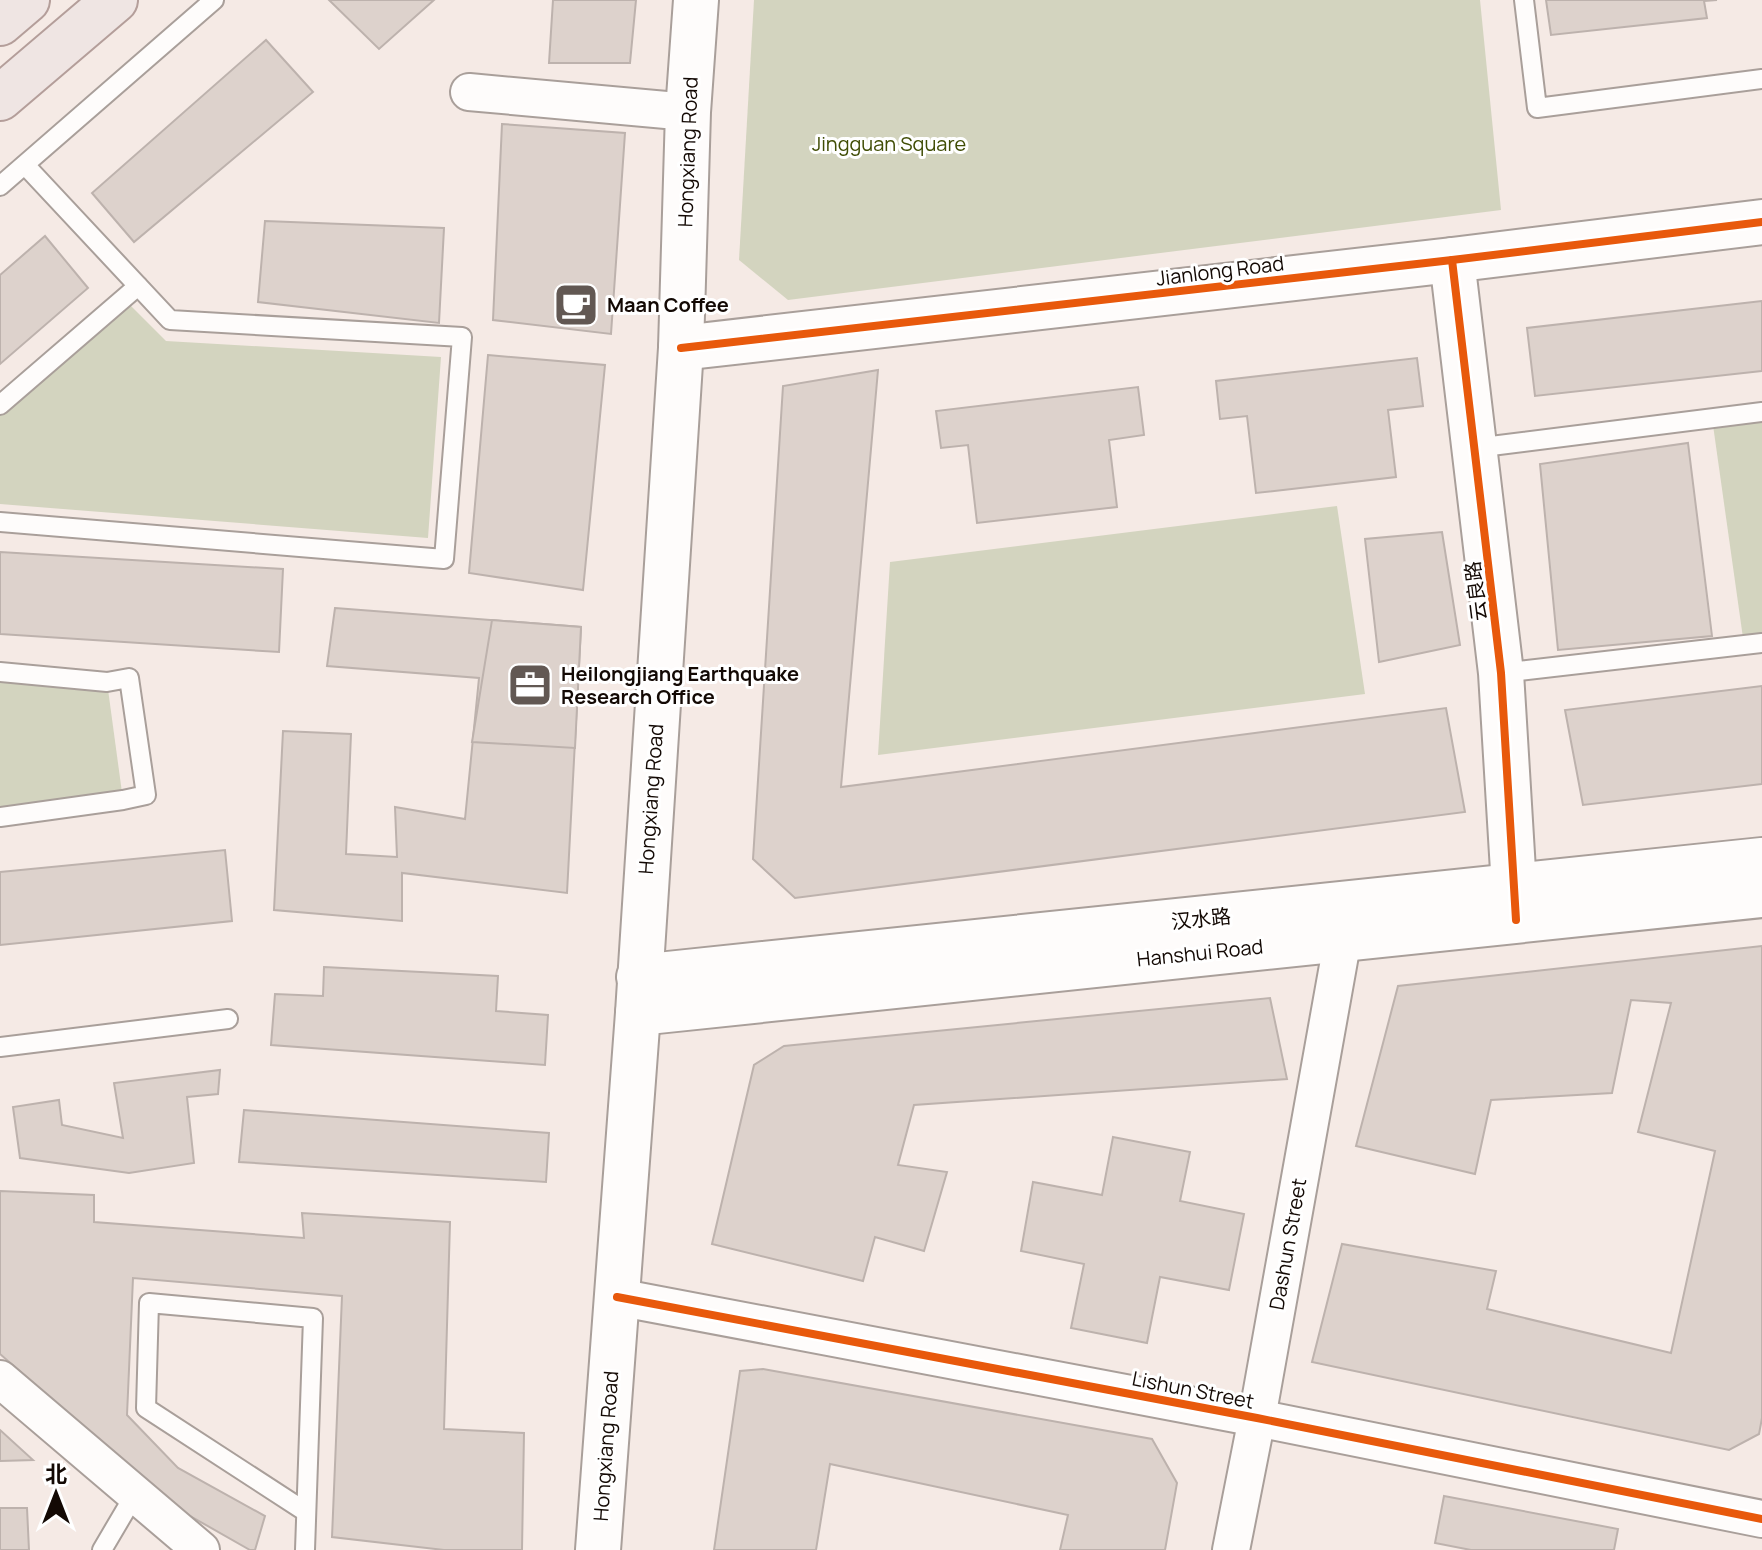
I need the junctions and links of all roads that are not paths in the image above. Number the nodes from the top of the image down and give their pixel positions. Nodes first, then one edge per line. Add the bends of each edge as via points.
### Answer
1 (27, 0) edge
2 (115, 0) edge
3 (214, 0) edge
4 (696, 0) edge
5 (1524, 0) edge
6 (0, 23) edge
7 (1762, 79) edge
8 (469, 92) dead end
9 (0, 98) edge
10 (688, 112) junction
11 (25, 165) junction
12 (0, 186) edge
13 (1762, 222) edge
14 (1452, 260) junction
15 (138, 286) junction
16 (681, 348) junction
17 (0, 405) edge
18 (1762, 412) edge
19 (1475, 448) junction
20 (0, 522) edge
21 (1762, 643) edge
22 (0, 672) edge
23 (1501, 673) junction
24 (0, 817) edge
25 (1762, 860) edge
26 (1762, 895) edge
27 (1515, 903) junction
28 (1343, 938) junction
29 (638, 995) junction
30 (228, 1019) dead end
31 (0, 1047) edge
32 (617, 1297) junction
33 (0, 1379) edge
34 (1257, 1418) junction
35 (135, 1494) junction
36 (306, 1512) junction
37 (1762, 1519) edge
38 (102, 1550) edge
39 (201, 1550) edge
40 (305, 1550) edge
41 (598, 1550) edge
42 (1231, 1550) edge

1 - 6 main road
2 - 9 main road
3 - 11 lane
4 - 10 main road, Hongxiang Road
5 - 7 lane via 1537,108
8 - 10 street
10 - 16 main road, Hongxiang Road
11 - 12 lane
11 - 15 lane
13 - 14 main road, Jianlong Road
14 - 16 main road, Jianlong Road
14 - 19 main road, 云良路
15 - 17 lane
15 - 20 lane via 170,320 462,337 444,559
16 - 29 main road, Hongxiang Road
18 - 19 lane
19 - 23 main road, 云良路
21 - 23 lane
22 - 24 lane via 107,682 129,678 146,795
23 - 27 main road, 云良路
25 - 27 main road, 汉水路
26 - 27 main road, Hanshui Road
27 - 28 main road, Hanshui Road
27 - 29 main road, 汉水路
28 - 29 main road, Hanshui Road
28 - 34 street, Dashun Street
29 - 32 main road, Hongxiang Road
30 - 31 lane
32 - 34 street, Lishun Street
32 - 41 main road, Hongxiang Road
33 - 35 street
34 - 37 street, Lishun Street
34 - 42 street, Dashun Street
35 - 38 lane
35 - 39 street
36 - 36 lane via 313,1318 149,1303 146,1408
36 - 40 lane

